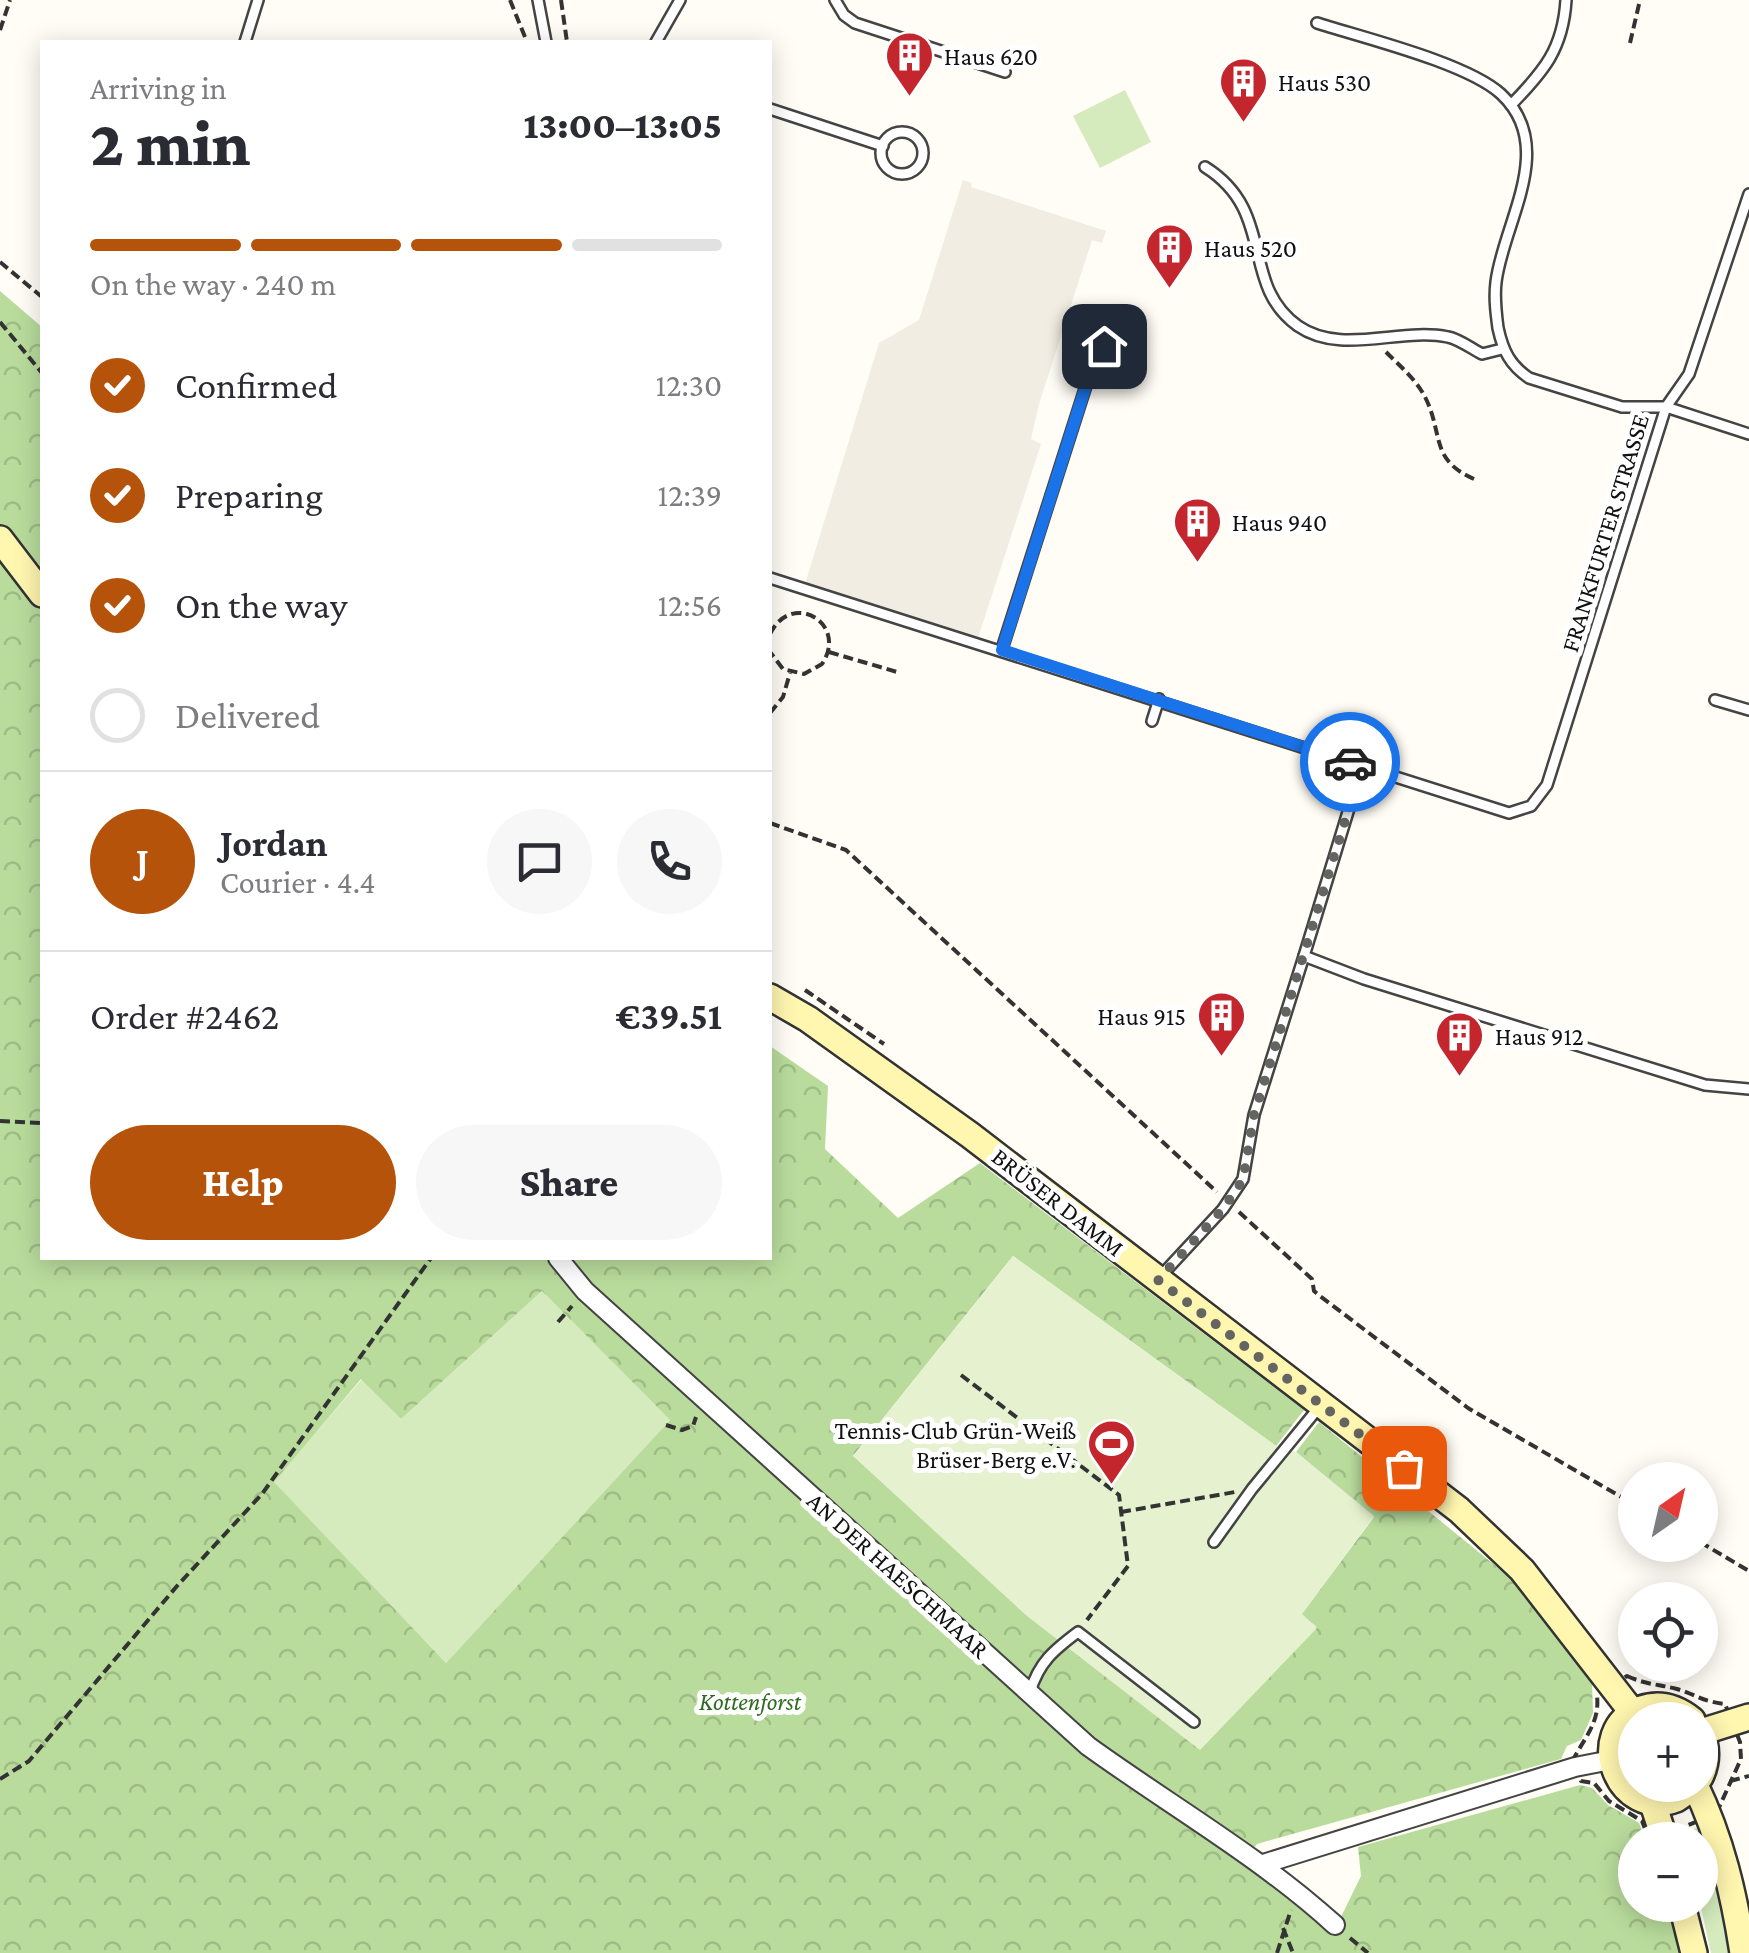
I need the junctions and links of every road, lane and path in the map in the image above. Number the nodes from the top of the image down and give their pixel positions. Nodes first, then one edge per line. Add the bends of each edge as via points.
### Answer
1 (10, 0) edge
2 (258, 0) edge
3 (510, 0) edge
4 (538, 0) edge
5 (561, 0) edge
6 (680, 0) edge
7 (835, 0) edge
8 (1566, 0) edge
9 (1640, 0) edge
10 (1317, 22) dead end
11 (0, 30) edge
12 (245, 40) edge
13 (526, 40) edge
14 (546, 40) edge
15 (567, 40) edge
16 (657, 40) edge
17 (1630, 43) dead end
18 (1005, 72) dead end
19 (1511, 104) junction
20 (772, 110) edge
21 (883, 146) junction
22 (1206, 167) dead end
23 (1749, 194) edge
24 (0, 262) edge
25 (40, 296) edge
26 (0, 322) edge
27 (1385, 338) junction
28 (1104, 346) dead end
29 (1502, 349) junction
30 (40, 371) edge
31 (1666, 408) junction
32 (1749, 434) edge
33 (1474, 479) dead end
34 (0, 538) edge
35 (772, 579) edge
36 (40, 591) edge
37 (772, 630) edge
38 (1002, 650) junction
39 (829, 652) junction
40 (772, 656) edge
41 (790, 672) junction
42 (896, 672) dead end
43 (1159, 699) junction
44 (1715, 700) dead end
45 (1749, 710) edge
46 (772, 711) edge
47 (1152, 721) dead end
48 (1362, 766) junction
49 (772, 824) edge
50 (1304, 956) junction
51 (772, 997) edge
52 (1749, 1089) edge
53 (0, 1121) edge
54 (40, 1123) edge
55 (1228, 1202) junction
56 (430, 1260) edge
57 (560, 1260) edge
58 (1158, 1280) junction
59 (585, 1291) junction
60 (558, 1322) dead end
61 (961, 1375) dead end
62 (704, 1399) junction
63 (1321, 1404) junction
64 (666, 1425) dead end
65 (1252, 1488) junction
66 (1618, 1495) edge
67 (1121, 1512) junction
68 (1214, 1542) dead end
69 (1718, 1553) edge
70 (1749, 1571) edge
71 (1078, 1632) junction
72 (1030, 1694) junction
73 (1602, 1694) dead end
74 (1624, 1702) edge
75 (1749, 1717) edge
76 (1194, 1722) dead end
77 (1718, 1726) edge
78 (1618, 1730) edge
79 (1740, 1742) dead end
80 (1749, 1756) edge
81 (1741, 1759) junction
82 (1573, 1760) dead end
83 (1611, 1760) junction
84 (1618, 1775) edge
85 (1749, 1776) edge
86 (0, 1779) edge
87 (1730, 1781) junction
88 (1703, 1802) edge
89 (1716, 1814) dead end
90 (1263, 1864) junction
91 (1300, 1893) junction
92 (1686, 1922) edge
93 (1335, 1925) joint
94 (1283, 1928) junction
95 (1277, 1953) edge
96 (1293, 1953) edge
97 (1368, 1953) edge
98 (1694, 1953) edge
99 (1744, 1953) edge

1 - 11 path
2 - 12 lane
3 - 13 path
4 - 14 lane
5 - 15 path
6 - 16 lane
7 - 18 lane via 855,23
8 - 19 lane via 1557,46 1544,71
9 - 17 path
10 - 19 lane via 1464,71
19 - 29 lane via 1527,159 1496,284
20 - 21 lane
21 - 21 lane via 887,166 900,174 914,170 923,157 909,133 890,136
22 - 27 lane via 1237,194 1252,225 1264,284 1280,310 1322,340
23 - 31 lane, FRANKFURTER STRASSE via 1690,374
24 - 25 path
26 - 30 path
27 - 29 lane via 1449,337 1482,354
27 - 33 path via 1387,354 1426,399 1450,467
28 - 38 lane
29 - 31 lane via 1529,378 1622,407
31 - 32 lane
31 - 48 lane, FRANKFURTER STRASSE via 1547,785 1530,806 1509,813
34 - 36 street
35 - 38 lane
37 - 39 path via 787,615 809,614 828,632
38 - 43 lane
39 - 41 path via 811,672
39 - 42 path
40 - 41 path
41 - 46 path
43 - 47 lane
43 - 48 lane
44 - 45 lane
48 - 50 lane
49 - 55 path via 846,850
50 - 52 lane via 1705,1085
50 - 55 lane via 1254,1115 1243,1180
51 - 58 street, BRÜSER DAMM via 970,1135
53 - 54 path
55 - 58 lane
55 - 66 path via 1312,1280 1320,1296 1468,1408
56 - 86 path via 262,1494 30,1761
57 - 59 street, AN DER HAESCHMAAR
58 - 63 street, BRÜSER DAMM
59 - 60 path
59 - 62 street, AN DER HAESCHMAAR
61 - 67 path via 1119,1495
62 - 64 path via 693,1426
62 - 72 street, AN DER HAESCHMAAR
63 - 65 lane
63 - 74 street, BRÜSER DAMM via 1458,1510 1522,1570
65 - 67 path
65 - 68 lane
67 - 71 path via 1128,1566
69 - 70 path
71 - 72 lane via 1047,1655
71 - 76 lane
72 - 90 street, AN DER HAESCHMAAR via 1102,1756
73 - 82 path
75 - 77 street
78 - 83 street
79 - 81 path
80 - 81 path
81 - 87 path
83 - 84 street
83 - 90 street
85 - 87 path
87 - 89 path
88 - 99 street via 1733,1887
90 - 91 street, AN DER HAESCHMAAR
91 - 93 street, AN DER HAESCHMAAR
91 - 94 path
92 - 98 street
93 - 97 path
94 - 95 path
94 - 96 path

